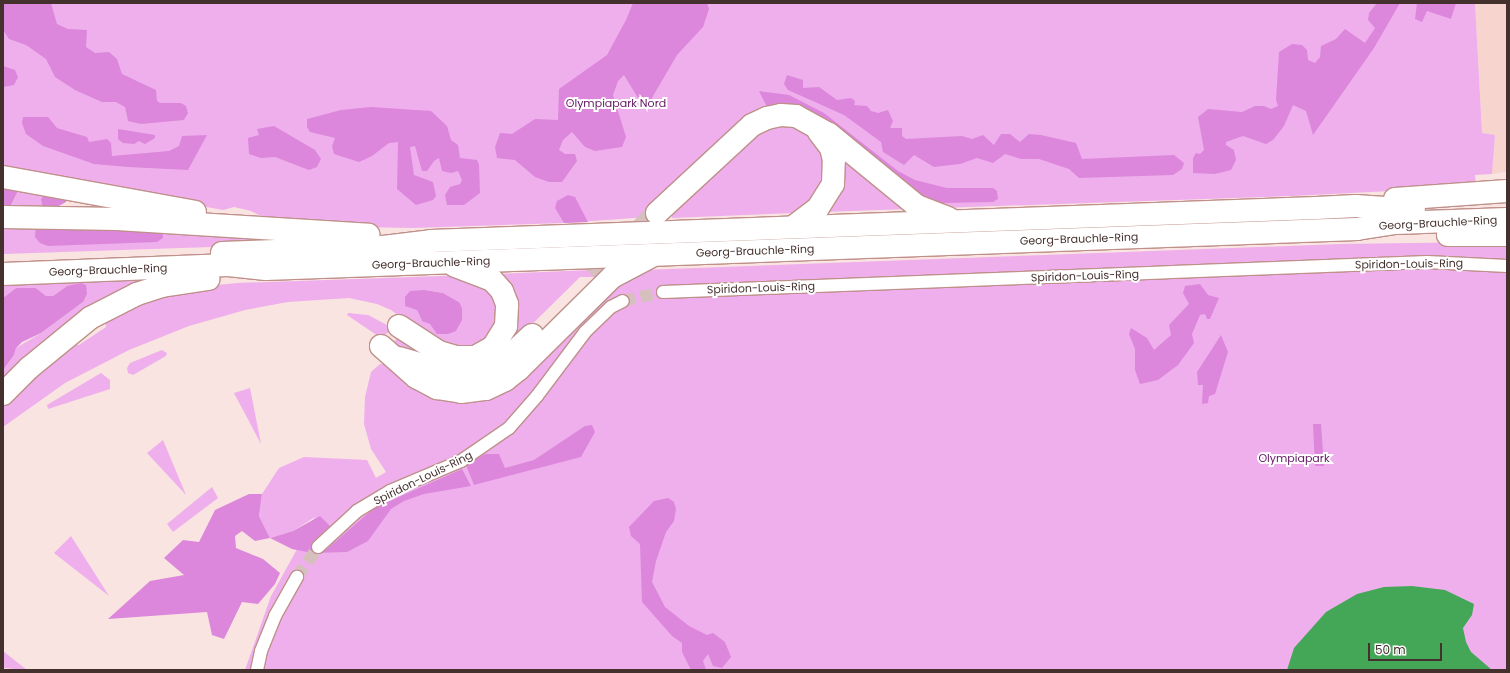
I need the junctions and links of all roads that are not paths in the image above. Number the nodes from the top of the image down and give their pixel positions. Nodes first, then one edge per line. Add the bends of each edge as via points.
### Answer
1 (816, 128) junction
2 (3, 177) edge
3 (1507, 191) edge
4 (1356, 206) junction
5 (1507, 206) edge
6 (657, 213) tunnel mouth
7 (3, 217) edge
8 (1507, 219) edge
9 (956, 221) junction
10 (241, 227) junction
11 (793, 227) junction
12 (1357, 229) junction
13 (1507, 235) edge
14 (431, 241) junction
15 (654, 255) junction
16 (3, 261) edge
17 (446, 262) junction
18 (1507, 266) edge
19 (266, 269) junction
20 (3, 274) edge
21 (594, 277) tunnel mouth
22 (663, 292) tunnel mouth
23 (623, 301) tunnel mouth
24 (440, 369) junction
25 (3, 394) edge
26 (318, 547) tunnel mouth
27 (297, 577) tunnel mouth
28 (257, 670) edge

1 - 6 highway via 796,116 781,115 752,125
1 - 9 highway via 829,134 917,206
1 - 11 highway via 832,154 835,172 833,184 818,208
2 - 10 highway via 213,216
3 - 4 highway via 1395,199
4 - 5 highway, Georg-Brauchle-Ring via 1396,210
4 - 9 highway, Georg-Brauchle-Ring
7 - 10 highway via 66,217
8 - 12 highway, Georg-Brauchle-Ring via 1396,223
9 - 11 highway, Georg-Brauchle-Ring
10 - 14 highway
11 - 14 highway, Georg-Brauchle-Ring
12 - 13 highway via 1397,234
12 - 15 highway, Georg-Brauchle-Ring
14 - 16 highway, Georg-Brauchle-Ring via 383,247
15 - 17 highway, Georg-Brauchle-Ring
15 - 24 highway via 612,277 519,369 496,385 471,392 449,391 427,383 388,352
17 - 19 highway, Georg-Brauchle-Ring
17 - 24 highway via 492,280 502,291 508,317 499,340 493,347 475,357 456,357 439,352 399,326
18 - 22 street, Spiridon-Louis-Ring via 1420,262
19 - 20 highway, Georg-Brauchle-Ring via 228,265
19 - 25 highway via 162,286 114,305 63,338
21 - 24 highway via 500,365 467,376
23 - 26 street, Spiridon-Louis-Ring via 611,307 585,332 537,396 509,428 461,461 390,491 357,511
27 - 28 street via 275,616 261,651

